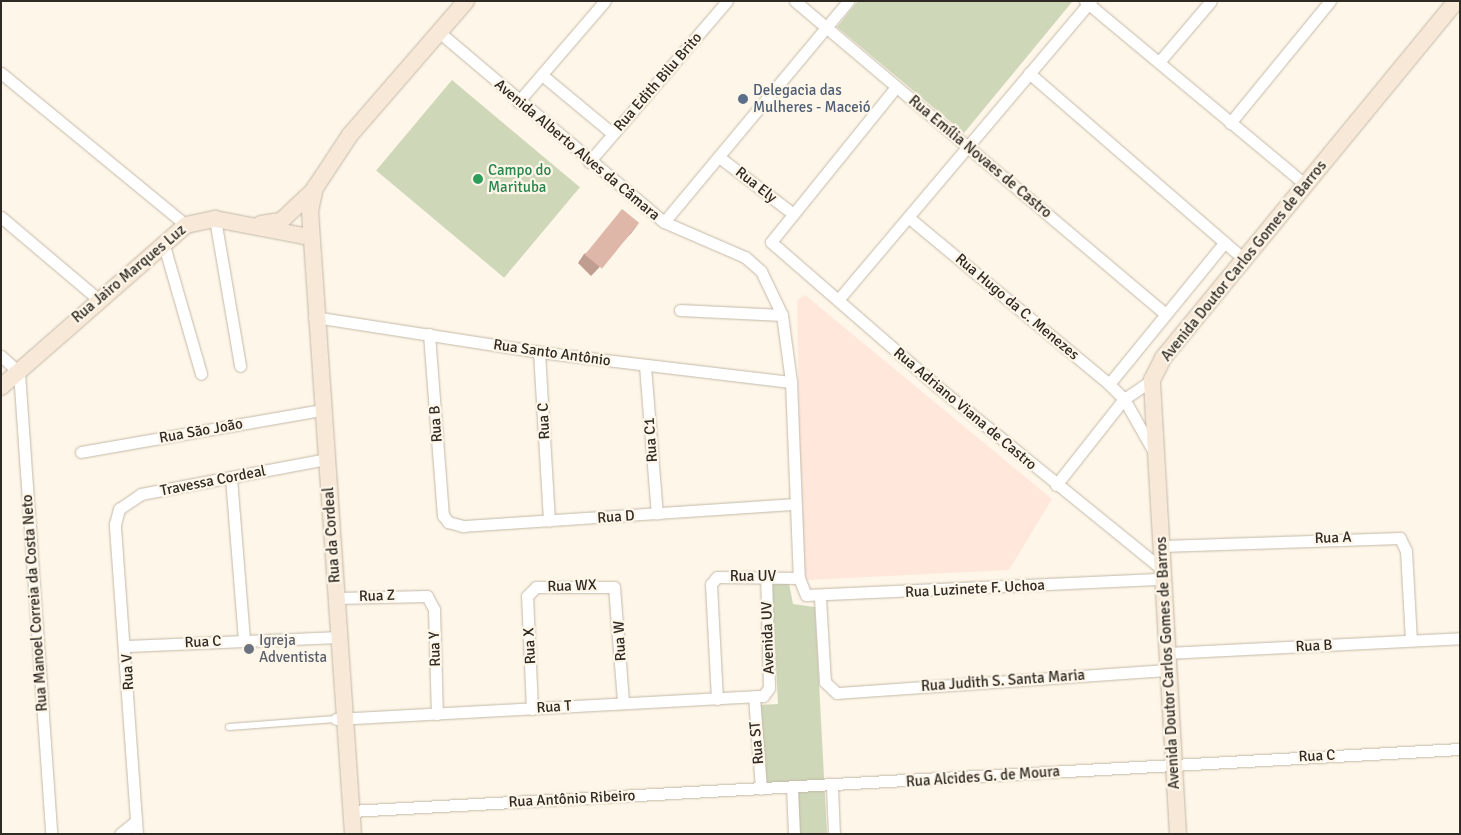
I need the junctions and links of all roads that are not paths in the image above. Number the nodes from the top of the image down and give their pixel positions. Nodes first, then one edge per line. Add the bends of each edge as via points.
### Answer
1 (466, 1) edge
2 (605, 1) edge
3 (727, 1) edge
4 (795, 1) edge
5 (848, 1) edge
6 (1211, 1) edge
7 (1330, 1) edge
8 (1456, 1) edge
9 (1088, 2) edge
10 (826, 27) junction
11 (440, 32) junction
12 (1159, 62) junction
13 (1, 73) edge
14 (1029, 73) junction
15 (542, 75) junction
16 (896, 88) junction
17 (518, 102) junction
18 (1230, 123) junction
19 (613, 134) junction
20 (967, 146) junction
21 (719, 157) junction
22 (589, 162) junction
23 (1306, 185) junction
24 (315, 188) junction
25 (792, 213) junction
26 (1, 217) edge
27 (908, 217) junction
28 (215, 219) junction
29 (664, 222) junction
30 (186, 225) junction
31 (252, 226) junction
32 (310, 237) junction
33 (163, 242) junction
34 (1225, 242) junction
35 (1244, 259) junction
36 (98, 299) junction
37 (838, 300) junction
38 (680, 310) dead end
39 (1165, 314) junction
40 (782, 315) junction
41 (314, 317) junction
42 (429, 334) junction
43 (540, 352) junction
44 (1, 356) edge
45 (240, 366) dead end
46 (645, 366) junction
47 (19, 372) junction
48 (201, 374) dead end
49 (1152, 380) junction
50 (791, 382) junction
51 (1109, 384) junction
52 (1, 387) edge
53 (1124, 399) junction
54 (322, 410) junction
55 (81, 452) dead end
56 (1156, 455) junction
57 (326, 459) junction
58 (230, 478) junction
59 (1056, 485) junction
60 (794, 504) junction
61 (443, 514) joint
62 (657, 514) junction
63 (549, 521) junction
64 (115, 524) joint
65 (1162, 546) junction
66 (1163, 575) junction
67 (766, 577) junction
68 (799, 578) junction
69 (607, 585) joint
70 (536, 587) joint
71 (417, 594) joint
72 (337, 598) junction
73 (820, 598) junction
74 (340, 637) junction
75 (1460, 638) edge
76 (244, 639) junction
77 (1411, 640) junction
78 (126, 646) junction
79 (1168, 653) junction
80 (1168, 670) junction
81 (758, 696) junction
82 (717, 699) junction
83 (623, 702) junction
84 (532, 709) junction
85 (437, 714) junction
86 (341, 719) junction
87 (229, 727) dead end
88 (1460, 749) edge
89 (1174, 763) junction
90 (832, 787) junction
91 (792, 788) junction
92 (761, 789) junction
93 (351, 811) junction
94 (136, 820) junction
95 (51, 834) edge
96 (120, 834) edge
97 (137, 834) edge
98 (353, 834) edge
99 (794, 834) edge
100 (834, 834) edge
101 (1178, 834) edge

1 - 11 street
2 - 15 street
3 - 19 street, Rua Edith Bilu Brito
4 - 10 street, Rua Emília Novaes de Castro
5 - 10 street
6 - 12 street
7 - 18 street
8 - 23 street, Avenida Doutor Carlos Gomes de Barros
9 - 12 street
9 - 14 street
10 - 16 street, Rua Emília Novaes de Castro
10 - 21 street
11 - 17 street, Avenida Alberto Alves da Câmara
11 - 24 street via 350,135
12 - 18 street
13 - 30 street
14 - 20 street
14 - 34 street
15 - 17 street
15 - 19 street
16 - 20 street, Rua Emília Novaes de Castro
16 - 25 street
17 - 22 street, Avenida Alberto Alves da Câmara
18 - 23 street
19 - 22 street, Rua Edith Bilu Brito
20 - 27 street
20 - 39 street, Rua Emília Novaes de Castro
21 - 25 street, Rua Ely
21 - 29 street
22 - 29 street, Avenida Alberto Alves da Câmara
23 - 35 street, Avenida Doutor Carlos Gomes de Barros
24 - 31 street via 281,221
24 - 32 street, Rua da Cordeal
25 - 37 street, Rua Adriano Viana de Castro via 771,242
26 - 36 street
27 - 37 street
27 - 51 street, Rua Hugo da C. Menezes
28 - 30 street, Rua Jairo Marques Luz
28 - 31 street, Rua Jairo Marques Luz
28 - 45 street
29 - 40 street, Avenida Alberto Alves da Câmara via 745,257 761,271
30 - 33 street, Rua Jairo Marques Luz
31 - 32 street, Rua Jairo Marques Luz
32 - 41 street, Rua da Cordeal
33 - 36 street, Rua Jairo Marques Luz
33 - 48 street
34 - 35 street
34 - 39 street
35 - 49 street, Avenida Doutor Carlos Gomes de Barros via 1163,358
36 - 47 street, Rua Jairo Marques Luz
37 - 59 street, Rua Adriano Viana de Castro
38 - 40 street
39 - 51 street
40 - 50 street, Avenida Alberto Alves da Câmara
41 - 42 street, Rua Santo Antônio
41 - 54 street, Rua da Cordeal
42 - 43 street, Rua Santo Antônio
42 - 61 street, Rua B
43 - 46 street, Rua Santo Antônio
43 - 63 street, Rua C
44 - 47 street
46 - 50 street, Rua Santo Antônio
46 - 62 street, Rua C1
47 - 52 street, Rua Jairo Marques Luz
47 - 95 street, Rua Manoel Correia da Costa Neto
49 - 53 street
49 - 56 street, Avenida Doutor Carlos Gomes de Barros
50 - 60 street, Avenida Alberto Alves da Câmara
51 - 53 street, Rua Hugo da C. Menezes
53 - 56 street, Rua Hugo da C. Menezes
53 - 59 street
54 - 55 street, Rua São João
54 - 57 street, Rua da Cordeal
56 - 65 street, Avenida Doutor Carlos Gomes de Barros
57 - 58 street, Travessa Cordeal
57 - 72 street, Rua da Cordeal
58 - 64 street, Travessa Cordeal via 141,494 119,509
58 - 76 street
59 - 66 street, Rua Adriano Viana de Castro
60 - 62 street, Rua D
60 - 68 street, Avenida Alberto Alves da Câmara
61 - 63 street, Rua D via 448,522 463,526
62 - 63 street, Rua D
64 - 78 street, Rua V
65 - 66 street, Avenida Doutor Carlos Gomes de Barros
65 - 77 street, Rua A via 1400,538 1406,551
66 - 73 street, Rua Luzinete F. Uchoa
66 - 79 street, Avenida Doutor Carlos Gomes de Barros
67 - 68 street, Rua UV
67 - 81 street, Avenida UV via 769,688
67 - 82 street, Rua UV via 717,577 711,584
68 - 73 street via 806,595
69 - 70 street, Rua WX
69 - 83 street, Rua W via 617,592
70 - 84 street, Rua X via 527,596
71 - 72 street, Rua Z
71 - 85 street, Rua Y via 427,596 434,609
72 - 74 street, Rua da Cordeal
73 - 80 street, Rua Judith S. Santa Maria via 825,682 829,690 837,692
74 - 76 street, Rua C
74 - 86 street, Rua da Cordeal
75 - 77 street, Rua B
76 - 78 street, Rua C
77 - 79 street, Rua B
78 - 94 street, Rua V
79 - 80 street, Avenida Doutor Carlos Gomes de Barros
80 - 89 street, Avenida Doutor Carlos Gomes de Barros
81 - 82 street, Rua T
81 - 92 street, Rua ST
82 - 83 street, Rua T
83 - 84 street, Rua T
84 - 85 street, Rua T
85 - 86 street, Rua T
86 - 87 lane
86 - 93 street, Rua da Cordeal
88 - 89 street, Rua C
89 - 90 street, Rua Alcides G. de Moura
89 - 101 street, Avenida Doutor Carlos Gomes de Barros
90 - 91 street, Rua Alcides G. de Moura
90 - 100 street
91 - 92 street, Rua Antônio Ribeiro
91 - 99 street
92 - 93 street, Rua Antônio Ribeiro
93 - 98 street, Rua da Cordeal
94 - 96 street
94 - 97 street, Rua V

